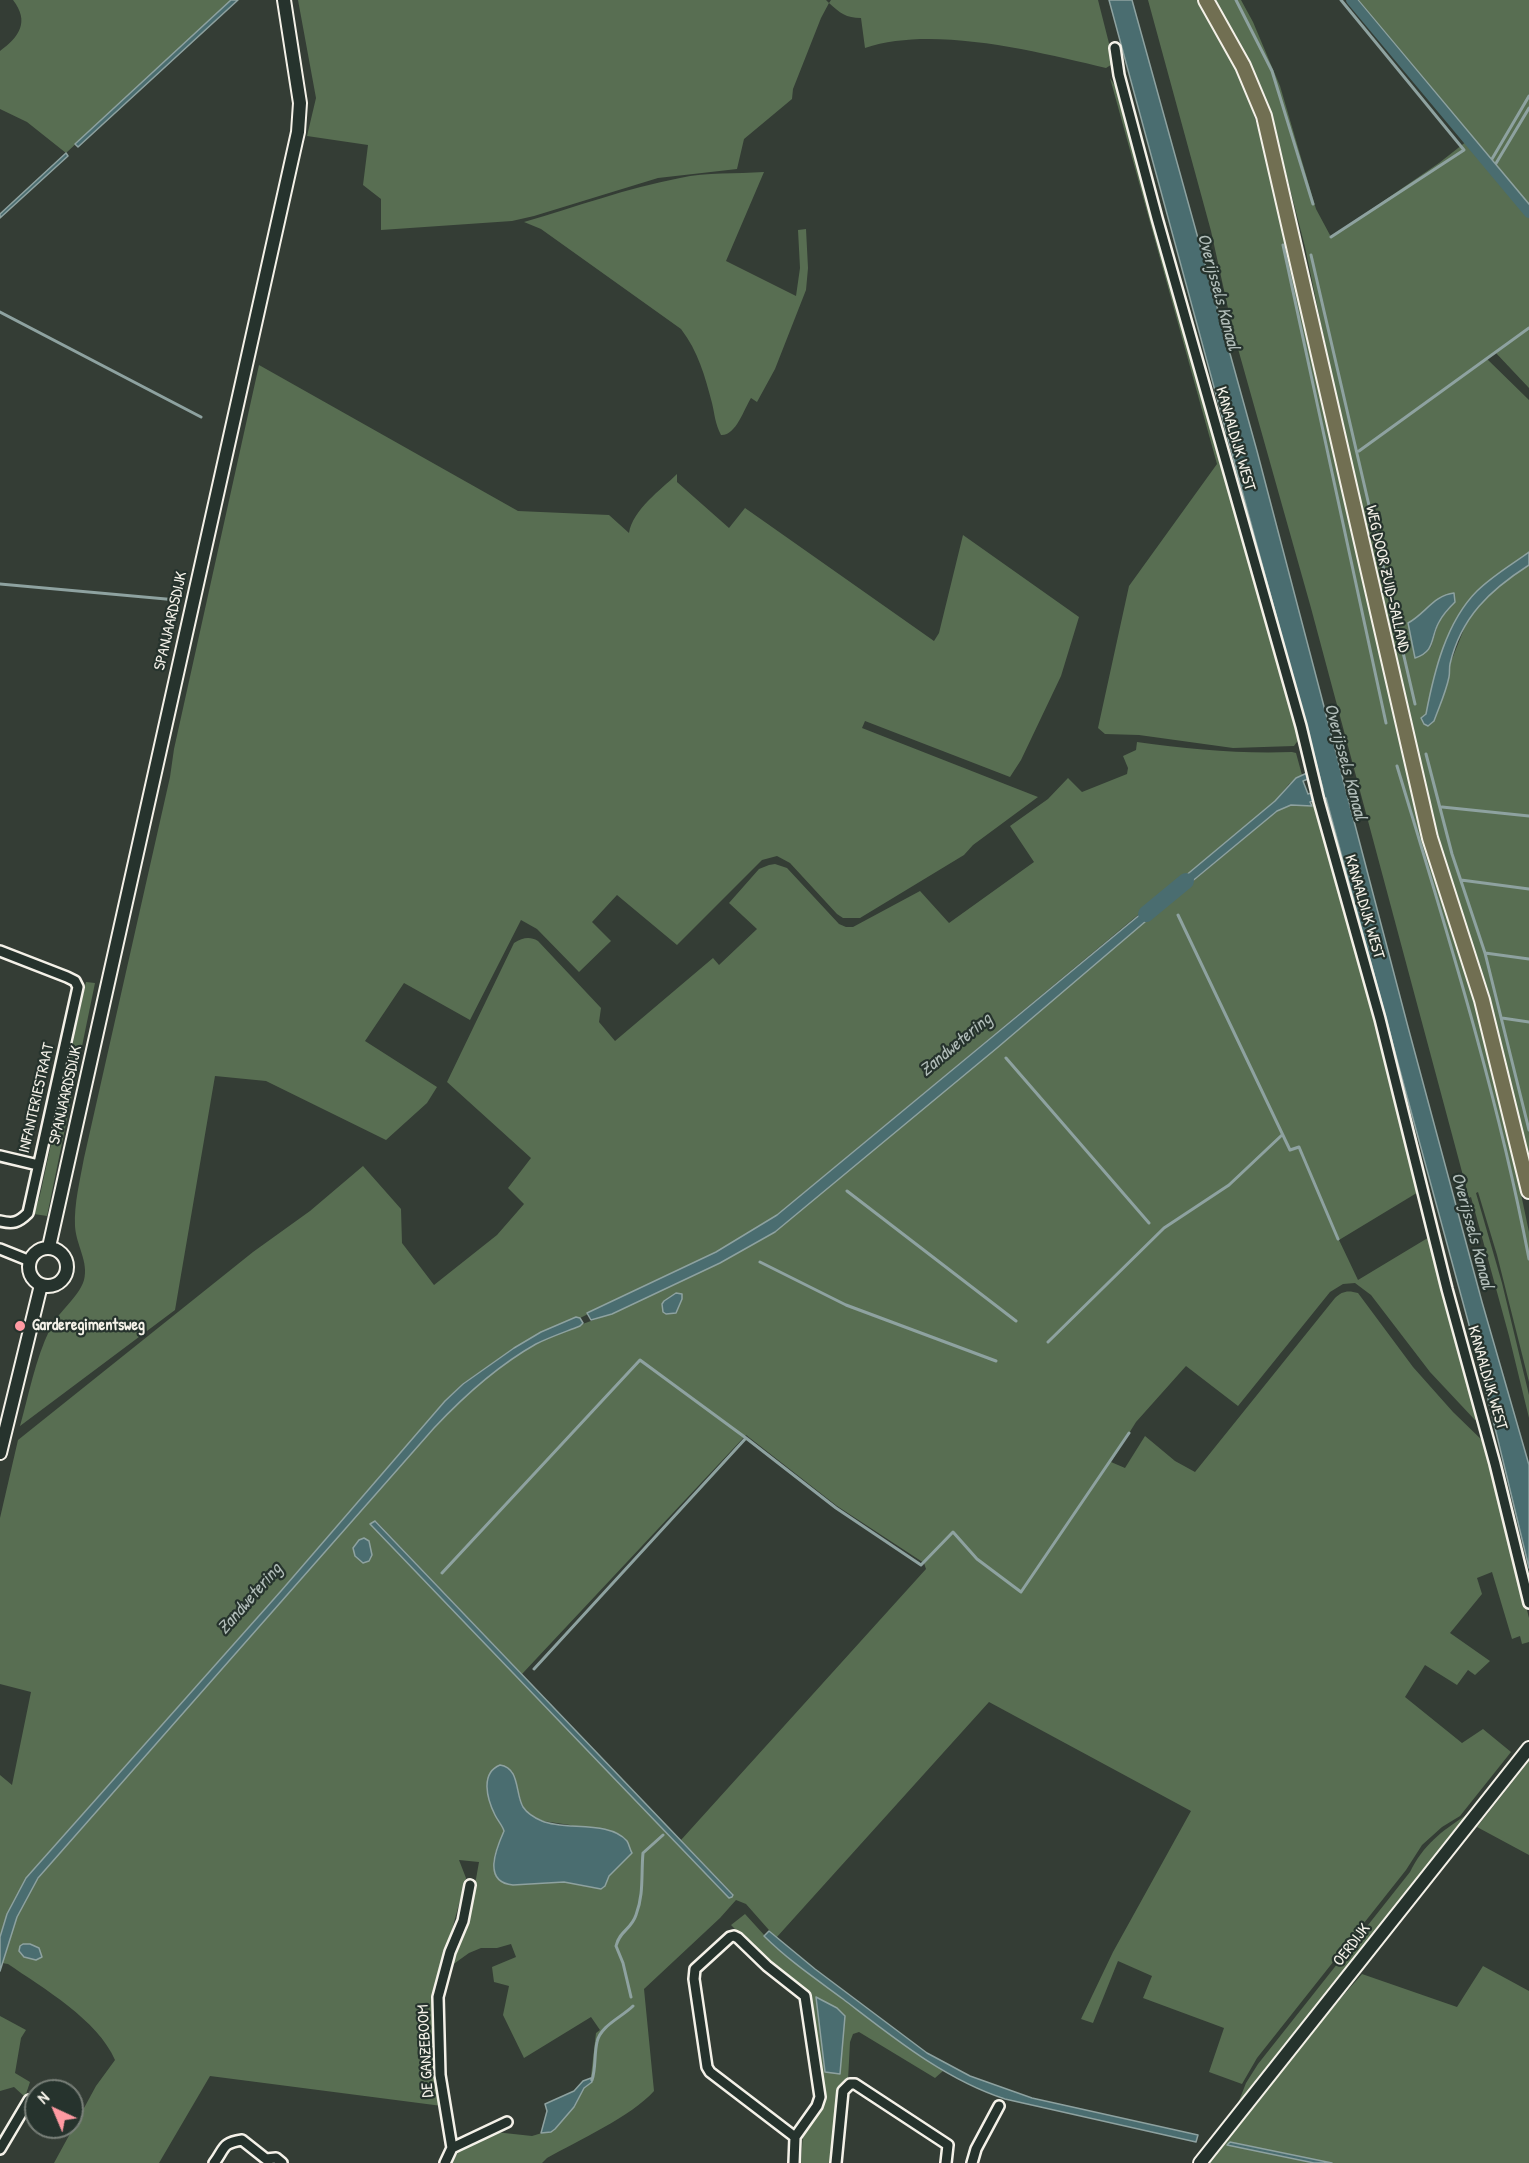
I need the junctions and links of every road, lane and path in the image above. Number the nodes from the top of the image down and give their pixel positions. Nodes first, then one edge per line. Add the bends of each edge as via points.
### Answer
1 (284, 0) edge
2 (1206, 0) edge
3 (1115, 48) dead end
4 (0, 951) edge
5 (0, 1156) edge
6 (38, 1165) junction
7 (1524, 1171) junction
8 (1529, 1191) edge
9 (1529, 1206) edge
10 (0, 1221) edge
11 (49, 1247) junction
12 (0, 1249) edge
13 (30, 1261) junction
14 (41, 1285) junction
15 (0, 1453) edge
16 (1529, 1604) edge
17 (1529, 1748) edge
18 (470, 1885) dead end
19 (999, 2106) dead end
20 (24, 2109) edge
21 (507, 2122) dead end
22 (795, 2137) junction
23 (452, 2148) junction
24 (0, 2150) edge
25 (214, 2163) edge
26 (282, 2163) edge
27 (445, 2163) edge
28 (794, 2163) edge
29 (836, 2163) edge
30 (946, 2163) edge
31 (972, 2163) edge
32 (1200, 2163) edge

1 - 11 street, SPANJAARDSDIJK via 300,103 298,132
2 - 7 main road, WEG DOOR ZUID-SALLAND via 1244,66 1264,116 1427,827 1482,1000
3 - 16 street, KANAALDIJK WEST via 1157,218 1380,1019
4 - 6 street, INFANTERIESTRAAT via 75,981 78,987
5 - 6 street
6 - 10 street, INFANTERIESTRAAT via 28,1213 12,1224
7 - 8 main road, WEG DOOR ZUID-SALLAND
7 - 9 main road, WEG DOOR ZUID-SALLAND
11 - 13 street via 37,1251
11 - 14 street via 62,1253 68,1267 56,1284
12 - 13 street
13 - 14 street via 32,1278
14 - 15 street
17 - 32 street, OERDIJK
18 - 23 street, DE GANZEBOOM via 463,1921 438,1997 440,2075
19 - 31 street
20 - 24 street
21 - 23 street
22 - 22 street via 707,2067 695,1969 730,1937 738,1938 805,1996 820,2097
22 - 28 street
23 - 27 street
25 - 26 street via 229,2142 242,2140 266,2159 276,2158
29 - 30 street via 841,2098 846,2087 855,2084 948,2145

